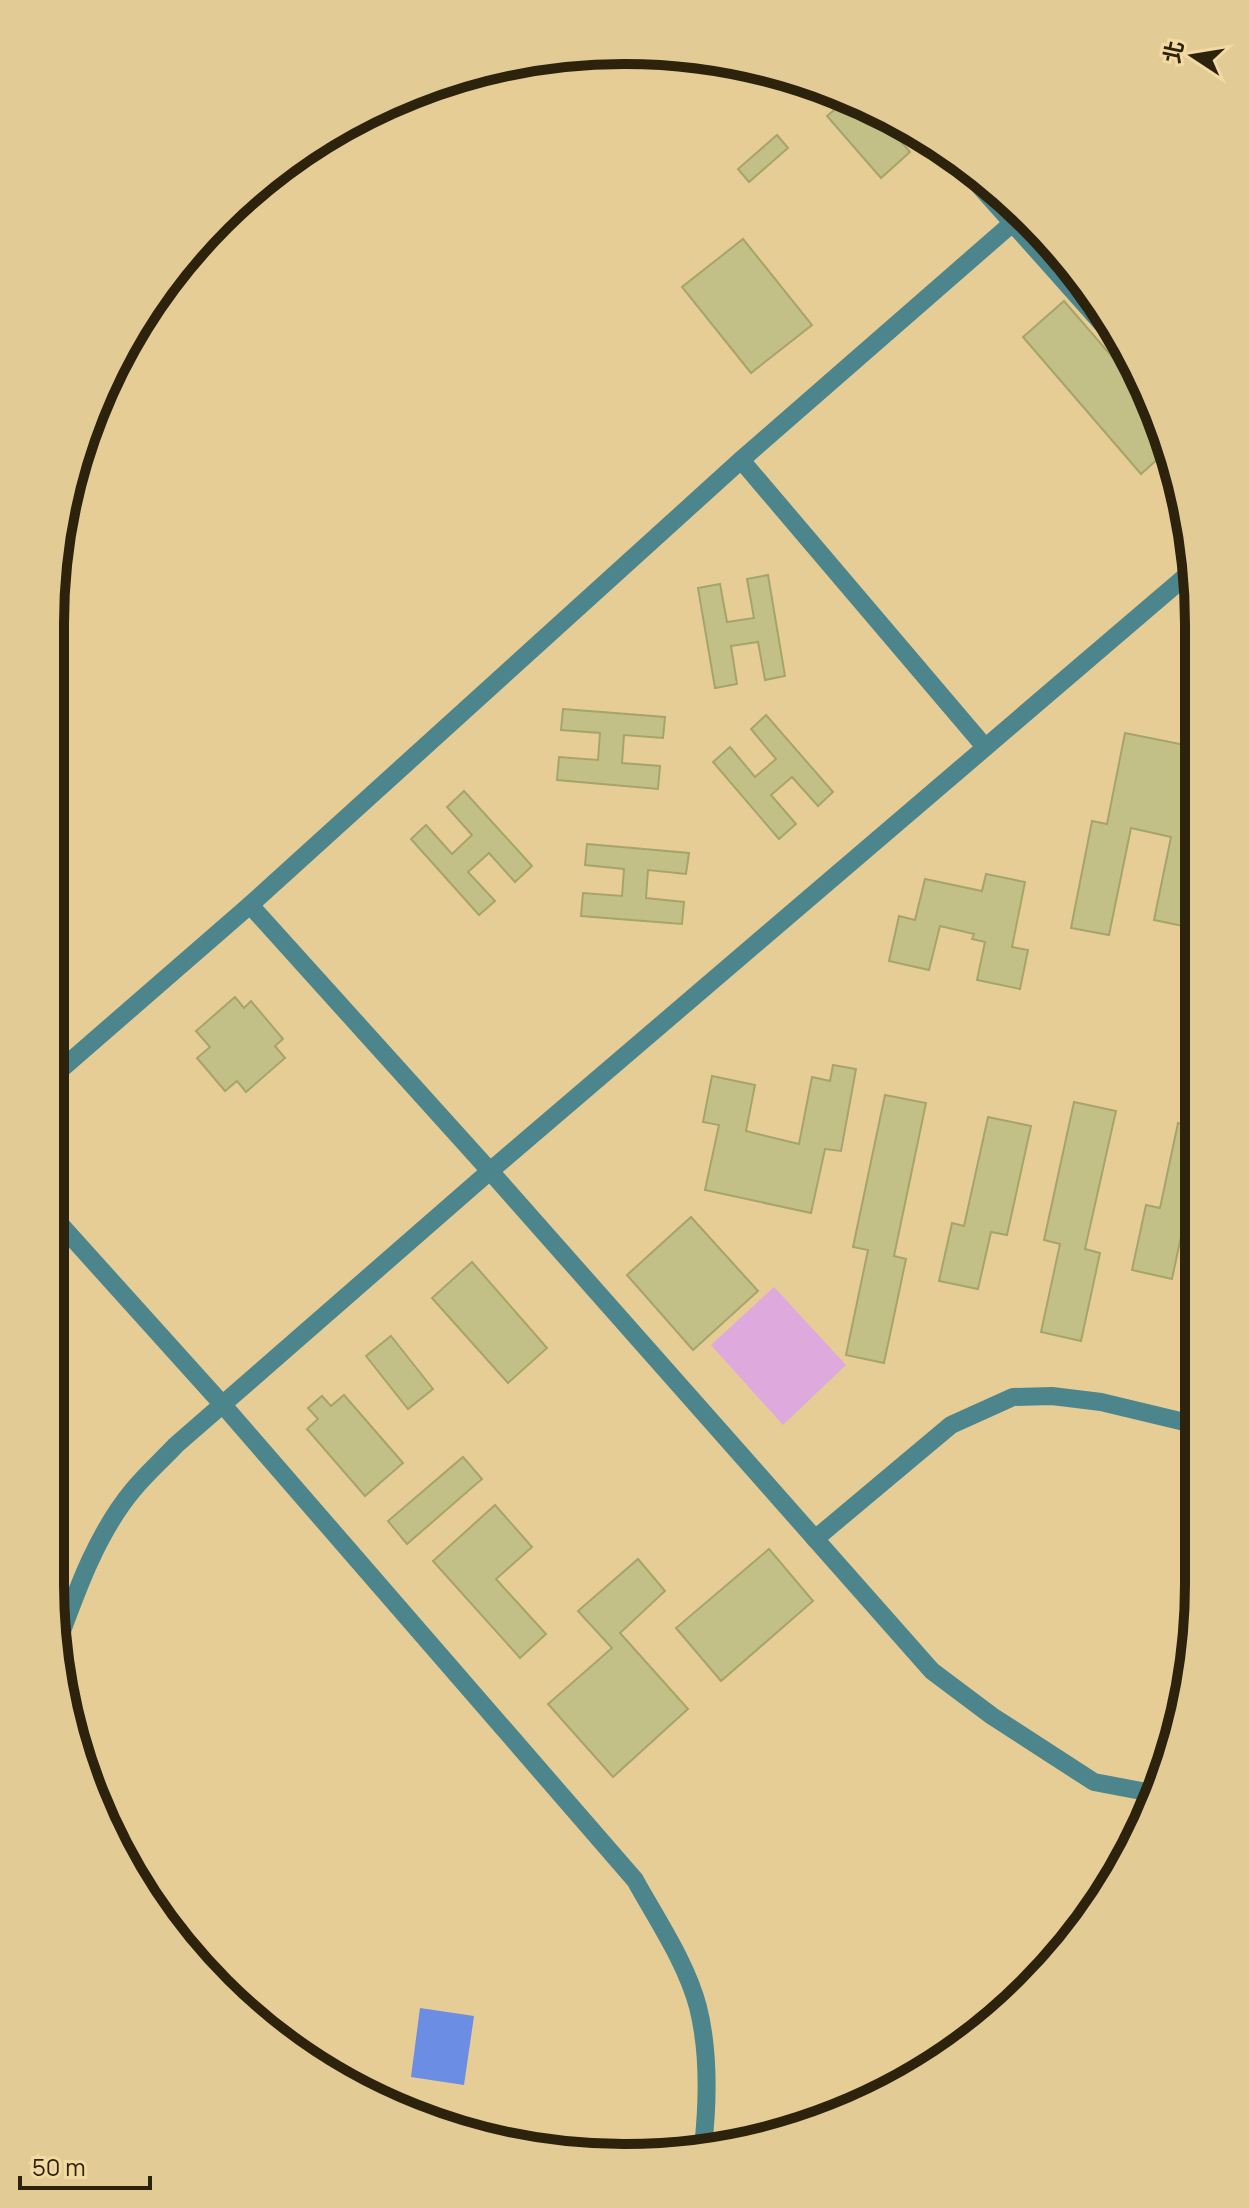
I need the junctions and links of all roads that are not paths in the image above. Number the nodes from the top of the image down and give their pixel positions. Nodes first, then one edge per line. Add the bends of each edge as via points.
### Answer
1 (1015, 222) edge
2 (741, 460) junction
3 (1183, 578) edge
4 (985, 747) junction
5 (250, 905) junction
6 (64, 1067) edge
7 (490, 1171) junction
8 (64, 1229) edge
9 (223, 1405) junction
10 (1185, 1422) edge
11 (815, 1539) junction
12 (65, 1622) edge
13 (1144, 1792) edge
14 (703, 2138) edge

1 - 2 street
2 - 4 street
2 - 5 street
3 - 4 street
4 - 7 street
5 - 6 street
5 - 7 street
7 - 9 street
7 - 11 street
8 - 9 street
9 - 12 street via 133,1490 108,1526
9 - 14 street via 635,1880 697,2006 706,2055
10 - 11 street via 1101,1402 1013,1397 951,1425
11 - 13 street via 943,1681 1094,1782

